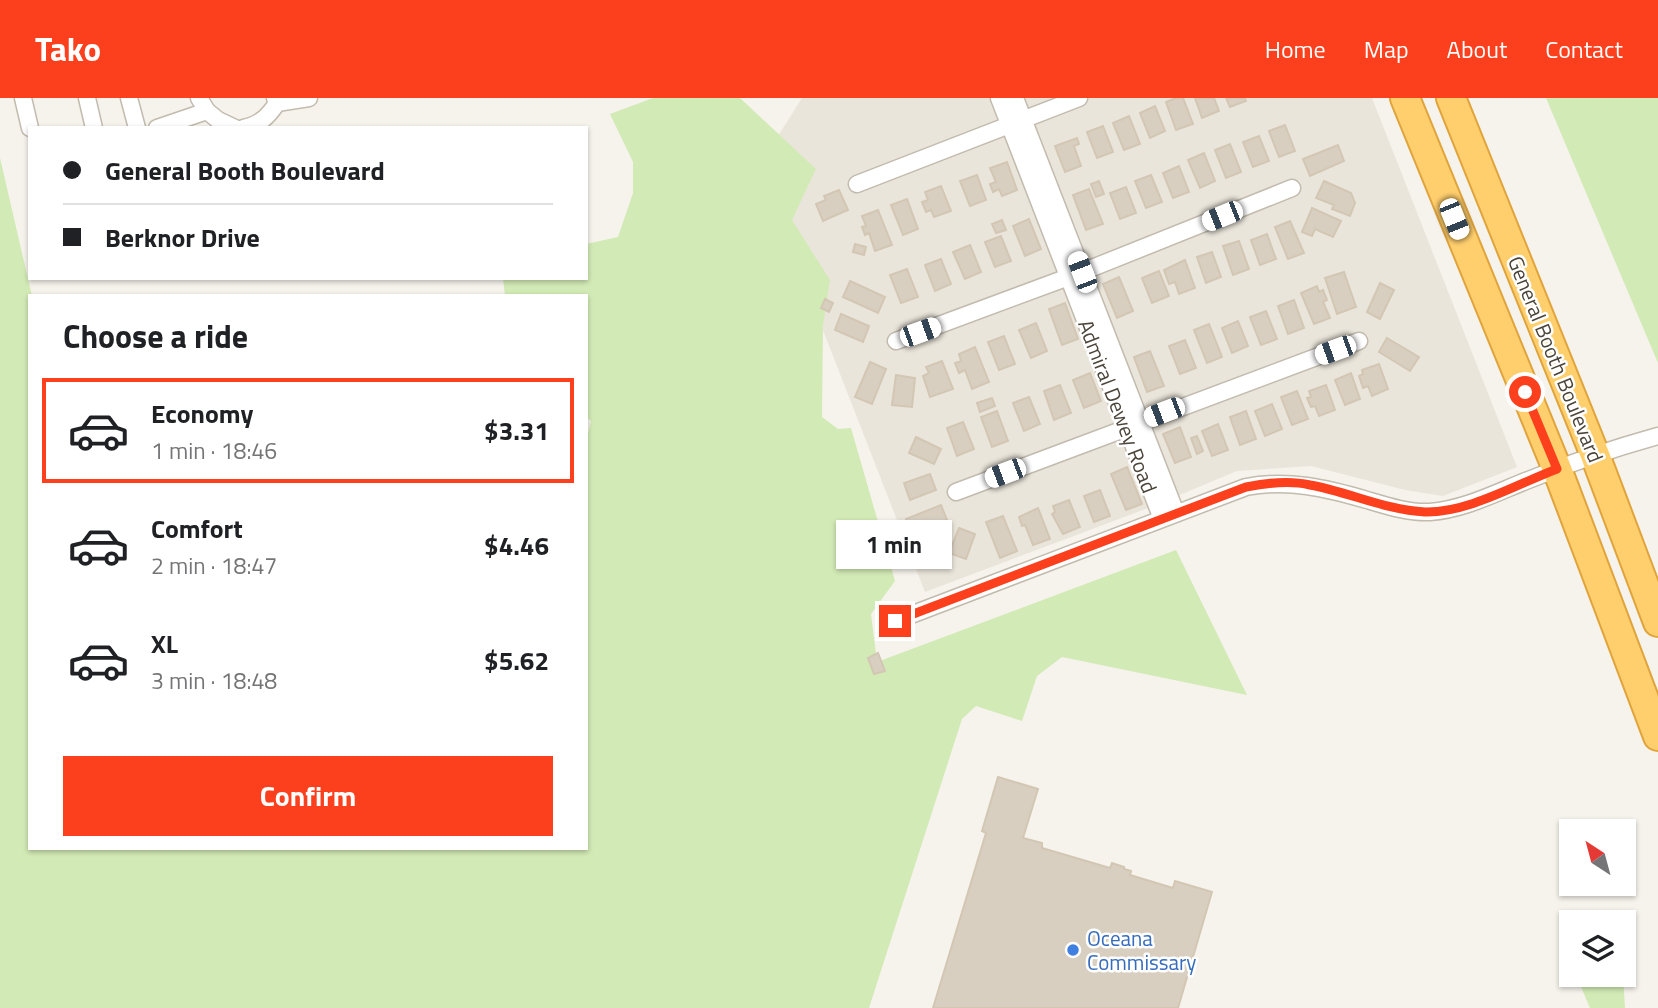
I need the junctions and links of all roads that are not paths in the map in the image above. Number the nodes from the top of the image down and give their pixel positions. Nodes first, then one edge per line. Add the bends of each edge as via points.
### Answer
1 (23, 98) edge
2 (87, 98) edge
3 (129, 98) edge
4 (309, 98) edge
5 (999, 98) edge
6 (1015, 98) edge
7 (1079, 98) edge
8 (1405, 98) edge
9 (1451, 98) edge
10 (276, 101) edge
11 (203, 104) edge
12 (1016, 122) junction
13 (30, 126) edge
14 (94, 126) edge
15 (136, 126) edge
16 (161, 126) edge
17 (231, 126) edge
18 (254, 126) edge
19 (857, 184) dead end
20 (1292, 188) dead end
21 (1075, 274) junction
22 (896, 341) dead end
23 (1359, 341) dead end
24 (1133, 424) junction
25 (1658, 436) edge
26 (1595, 455) junction
27 (1557, 469) junction
28 (956, 492) dead end
29 (1169, 516) junction
30 (895, 621) dead end
31 (1658, 622) edge
32 (1658, 736) edge

1 - 13 street
2 - 14 street
3 - 15 street
4 - 10 street
5 - 12 street, Admiral Dewey Road
6 - 12 street, Admiral Dewey Road
7 - 12 street
8 - 27 highway, General Booth Boulevard
9 - 26 highway, General Booth Boulevard
10 - 18 street via 270,115
11 - 16 street
11 - 17 street
12 - 19 street
12 - 21 street, Admiral Dewey Road
20 - 21 street
21 - 22 street
21 - 24 street, Admiral Dewey Road
23 - 24 street
24 - 28 street
24 - 29 street, Admiral Dewey Road
25 - 26 street
26 - 27 street
26 - 31 highway, General Booth Boulevard
27 - 29 street via 1477,502 1427,512 1308,484 1268,483
27 - 32 highway, General Booth Boulevard
29 - 30 street

